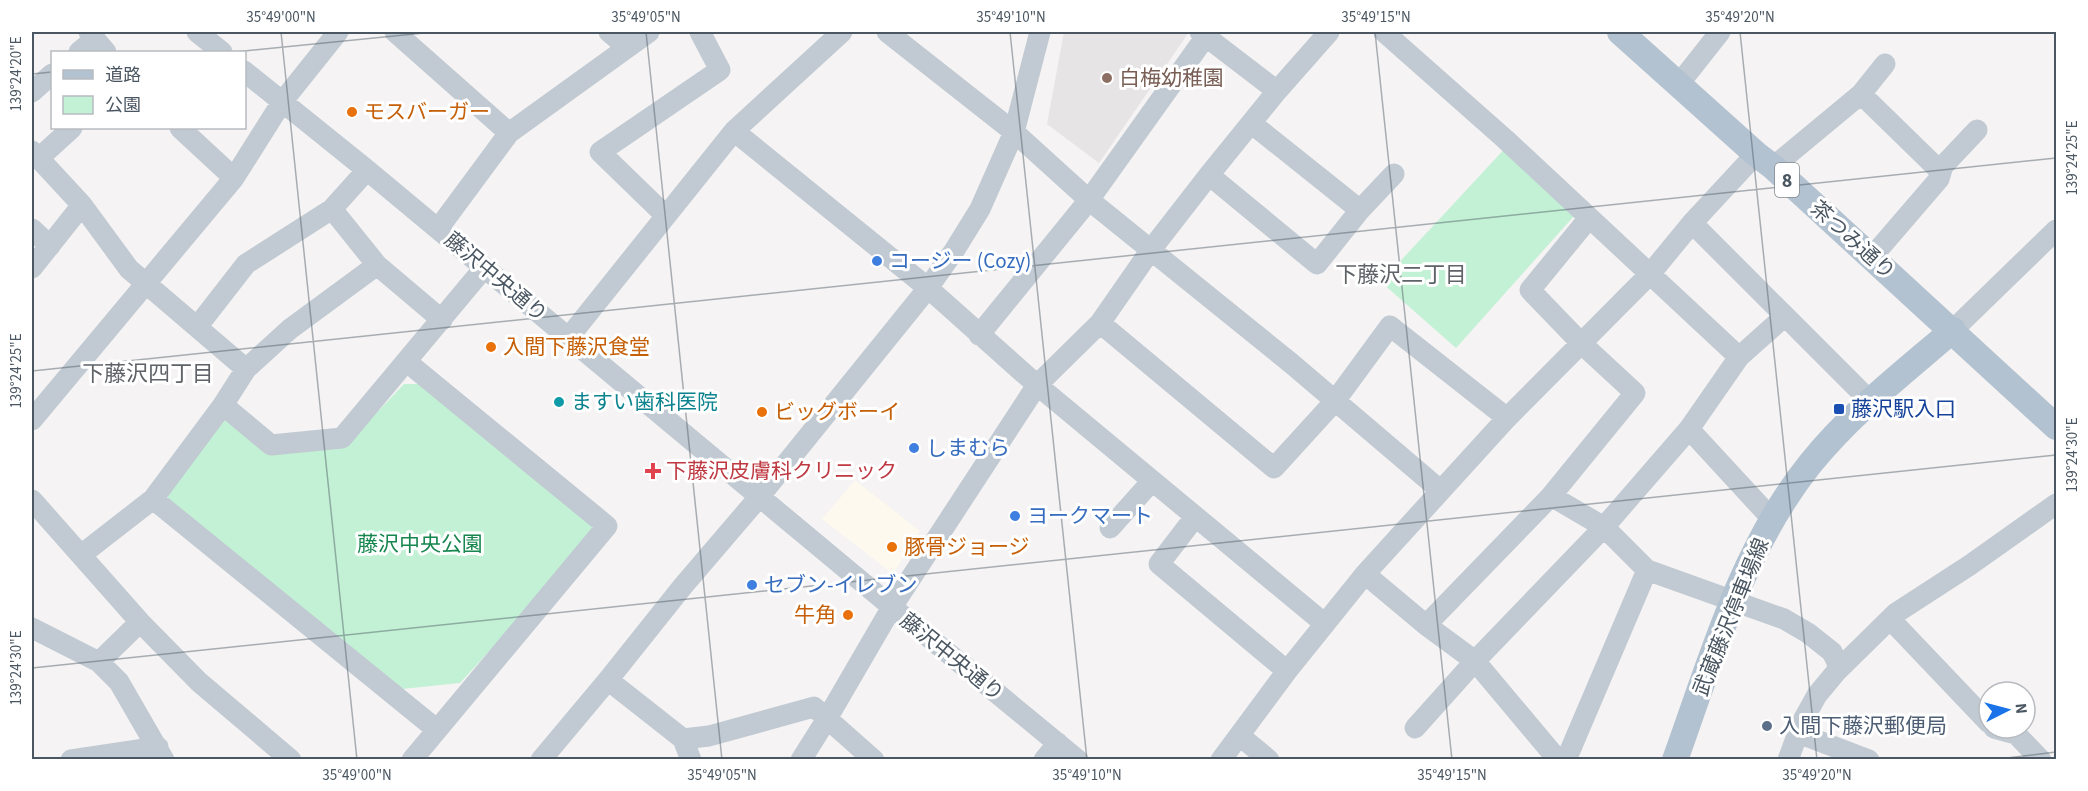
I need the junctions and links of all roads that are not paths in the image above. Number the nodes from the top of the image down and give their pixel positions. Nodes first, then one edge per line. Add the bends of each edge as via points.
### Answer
1 (197, 32) edge
2 (338, 32) edge
3 (395, 32) edge
4 (609, 32) edge
5 (649, 32) edge
6 (700, 32) edge
7 (842, 32) edge
8 (887, 32) edge
9 (1040, 32) edge
10 (1329, 32) edge
11 (1384, 32) edge
12 (1620, 32) edge
13 (1720, 32) edge
14 (1205, 33) edge
15 (97, 41) edge
16 (627, 46) junction
17 (80, 51) edge
18 (221, 51) edge
19 (1885, 64) dead end
20 (246, 73) edge
21 (51, 75) edge
22 (1679, 84) junction
23 (1277, 91) junction
24 (32, 92) edge
25 (1861, 94) junction
26 (282, 102) junction
27 (1251, 123) junction
28 (71, 129) edge
29 (181, 129) edge
30 (1977, 130) dead end
31 (734, 131) junction
32 (1014, 132) junction
33 (509, 134) junction
34 (35, 154) edge
35 (1765, 161) junction
36 (367, 170) junction
37 (1941, 172) junction
38 (1394, 174) dead end
39 (1209, 175) junction
40 (234, 178) junction
41 (1089, 200) junction
42 (82, 205) junction
43 (332, 208) junction
44 (1360, 210) junction
45 (665, 215) junction
46 (1589, 219) junction
47 (1692, 224) junction
48 (32, 229) edge
49 (438, 229) junction
50 (2056, 230) edge
51 (50, 246) junction
52 (1150, 251) junction
53 (1871, 258) junction
54 (377, 265) junction
55 (32, 268) edge
56 (484, 268) junction
57 (1650, 274) junction
58 (145, 283) junction
59 (928, 288) junction
60 (1785, 316) junction
61 (442, 320) junction
62 (1100, 323) junction
63 (197, 327) junction
64 (1953, 330) junction
65 (979, 335) junction
66 (569, 338) junction
67 (1582, 344) junction
68 (1739, 357) junction
69 (407, 362) junction
70 (246, 369) junction
71 (1037, 385) junction
72 (1335, 401) junction
73 (1870, 401) junction
74 (223, 405) junction
75 (1507, 418) junction
76 (32, 420) edge
77 (2056, 427) edge
78 (1689, 429) junction
79 (1152, 481) junction
80 (1440, 490) junction
81 (760, 496) junction
82 (1551, 496) junction
83 (153, 499) junction
84 (32, 500) edge
85 (2056, 504) edge
86 (1195, 517) junction
87 (1772, 519) junction
88 (1604, 527) junction
89 (1110, 528) dead end
90 (81, 555) junction
91 (1647, 570) junction
92 (1365, 574) junction
93 (1734, 600) junction
94 (892, 607) junction
95 (1890, 619) junction
96 (140, 622) junction
97 (1325, 624) junction
98 (1426, 625) junction
99 (32, 627) edge
100 (1475, 661) junction
101 (99, 662) junction
102 (1287, 671) junction
103 (1836, 672) junction
104 (608, 680) junction
105 (1977, 710) edge
106 (828, 717) junction
107 (1415, 728) dead end
108 (436, 729) junction
109 (1798, 733) junction
110 (1240, 736) junction
111 (683, 739) junction
112 (2022, 740) edge
113 (1058, 743) junction
114 (161, 753) edge
115 (71, 759) edge
116 (291, 759) edge
117 (412, 759) edge
118 (541, 759) edge
119 (691, 759) edge
120 (801, 759) edge
121 (874, 759) edge
122 (1044, 759) edge
123 (1078, 759) edge
124 (1221, 759) edge
125 (1269, 759) edge
126 (1558, 759) edge
127 (1566, 759) edge
128 (1675, 759) edge
129 (1788, 759) edge
130 (1869, 759) edge
131 (2041, 759) edge

1 - 18 street
2 - 26 street
3 - 33 street
4 - 16 street
5 - 16 street
6 - 45 street via 720,70 600,152
7 - 31 street
8 - 32 street
9 - 32 street
10 - 23 street
11 - 46 street
12 - 22 main road, 茶つみ通り / 8
13 - 22 street
14 - 23 street
14 - 41 street
15 - 17 street
16 - 33 street
19 - 25 street
20 - 26 street, 藤沢中央通り
21 - 24 street
22 - 35 main road, 茶つみ通り / 8
23 - 27 street
25 - 35 street
25 - 37 street
26 - 36 street, 藤沢中央通り
26 - 40 street
27 - 39 street
27 - 44 street
28 - 34 street
29 - 40 street
30 - 37 street
31 - 45 street
31 - 59 street
32 - 41 street
32 - 59 street via 980,209
33 - 49 street
34 - 42 street
35 - 47 street
35 - 53 main road, 茶つみ通り / 8
36 - 43 street
36 - 49 street, 藤沢中央通り
37 - 53 street
38 - 44 street
39 - 44 street via 1317,264
39 - 52 street
40 - 58 street
41 - 52 street
41 - 65 street
42 - 51 street
42 - 58 street via 129,269
43 - 54 street
43 - 63 street via 246,264
45 - 66 street
46 - 57 street
46 - 67 street via 1530,290
47 - 57 street
47 - 60 street
48 - 51 street
49 - 56 street, 藤沢中央通り
50 - 64 street
51 - 55 street
52 - 62 street
52 - 72 street
53 - 64 main road, 茶つみ通り / 8
54 - 61 street
54 - 70 street via 290,329
56 - 61 street
56 - 66 street, 藤沢中央通り
57 - 67 street
57 - 68 street
58 - 63 street
58 - 76 street
59 - 65 street
59 - 81 street
60 - 68 street
60 - 73 street
61 - 69 street
62 - 71 street
62 - 72 street via 1274,468
63 - 70 street
64 - 73 main road, 武蔵藤沢停車場線
64 - 77 main road, 茶つみ通り / 8
65 - 71 street
66 - 81 street, 藤沢中央通り
67 - 75 street
67 - 82 street via 1635,393
68 - 78 street
69 - 74 street via 342,438 271,445
69 - 108 street via 607,526
70 - 74 street
71 - 79 street
71 - 94 street
72 - 75 street via 1390,326
72 - 80 street
73 - 87 main road, 武蔵藤沢停車場線 via 1810,465
74 - 83 street
75 - 80 street
78 - 87 street
78 - 88 street
79 - 86 street
79 - 89 street
80 - 92 street
81 - 94 street, 藤沢中央通り
81 - 104 street
82 - 88 street
82 - 98 street
83 - 90 street
83 - 108 street
84 - 90 street
85 - 95 street
86 - 97 street
86 - 102 street via 1159,564
87 - 93 main road, 武蔵藤沢停車場線
88 - 91 street
88 - 100 street
90 - 96 street
91 - 93 street
91 - 127 street
92 - 97 street
92 - 98 street
93 - 103 street via 1784,619 1808,633 1832,652 1838,664
93 - 128 main road, 武蔵藤沢停車場線
94 - 106 street
94 - 113 street, 藤沢中央通り
95 - 103 street
95 - 105 street
96 - 101 street
96 - 116 street via 199,682
97 - 102 street
98 - 100 street
99 - 101 street
100 - 107 street
100 - 126 street
101 - 114 street via 119,682
102 - 110 street
103 - 109 street via 1817,695
104 - 111 street
104 - 118 street
106 - 111 street via 814,707 709,736
106 - 120 street
106 - 121 street
108 - 117 street
109 - 129 street
109 - 130 street
110 - 124 street
110 - 125 street
111 - 119 street
112 - 131 street
113 - 122 street
113 - 123 street, 藤沢中央通り
114 - 115 street

